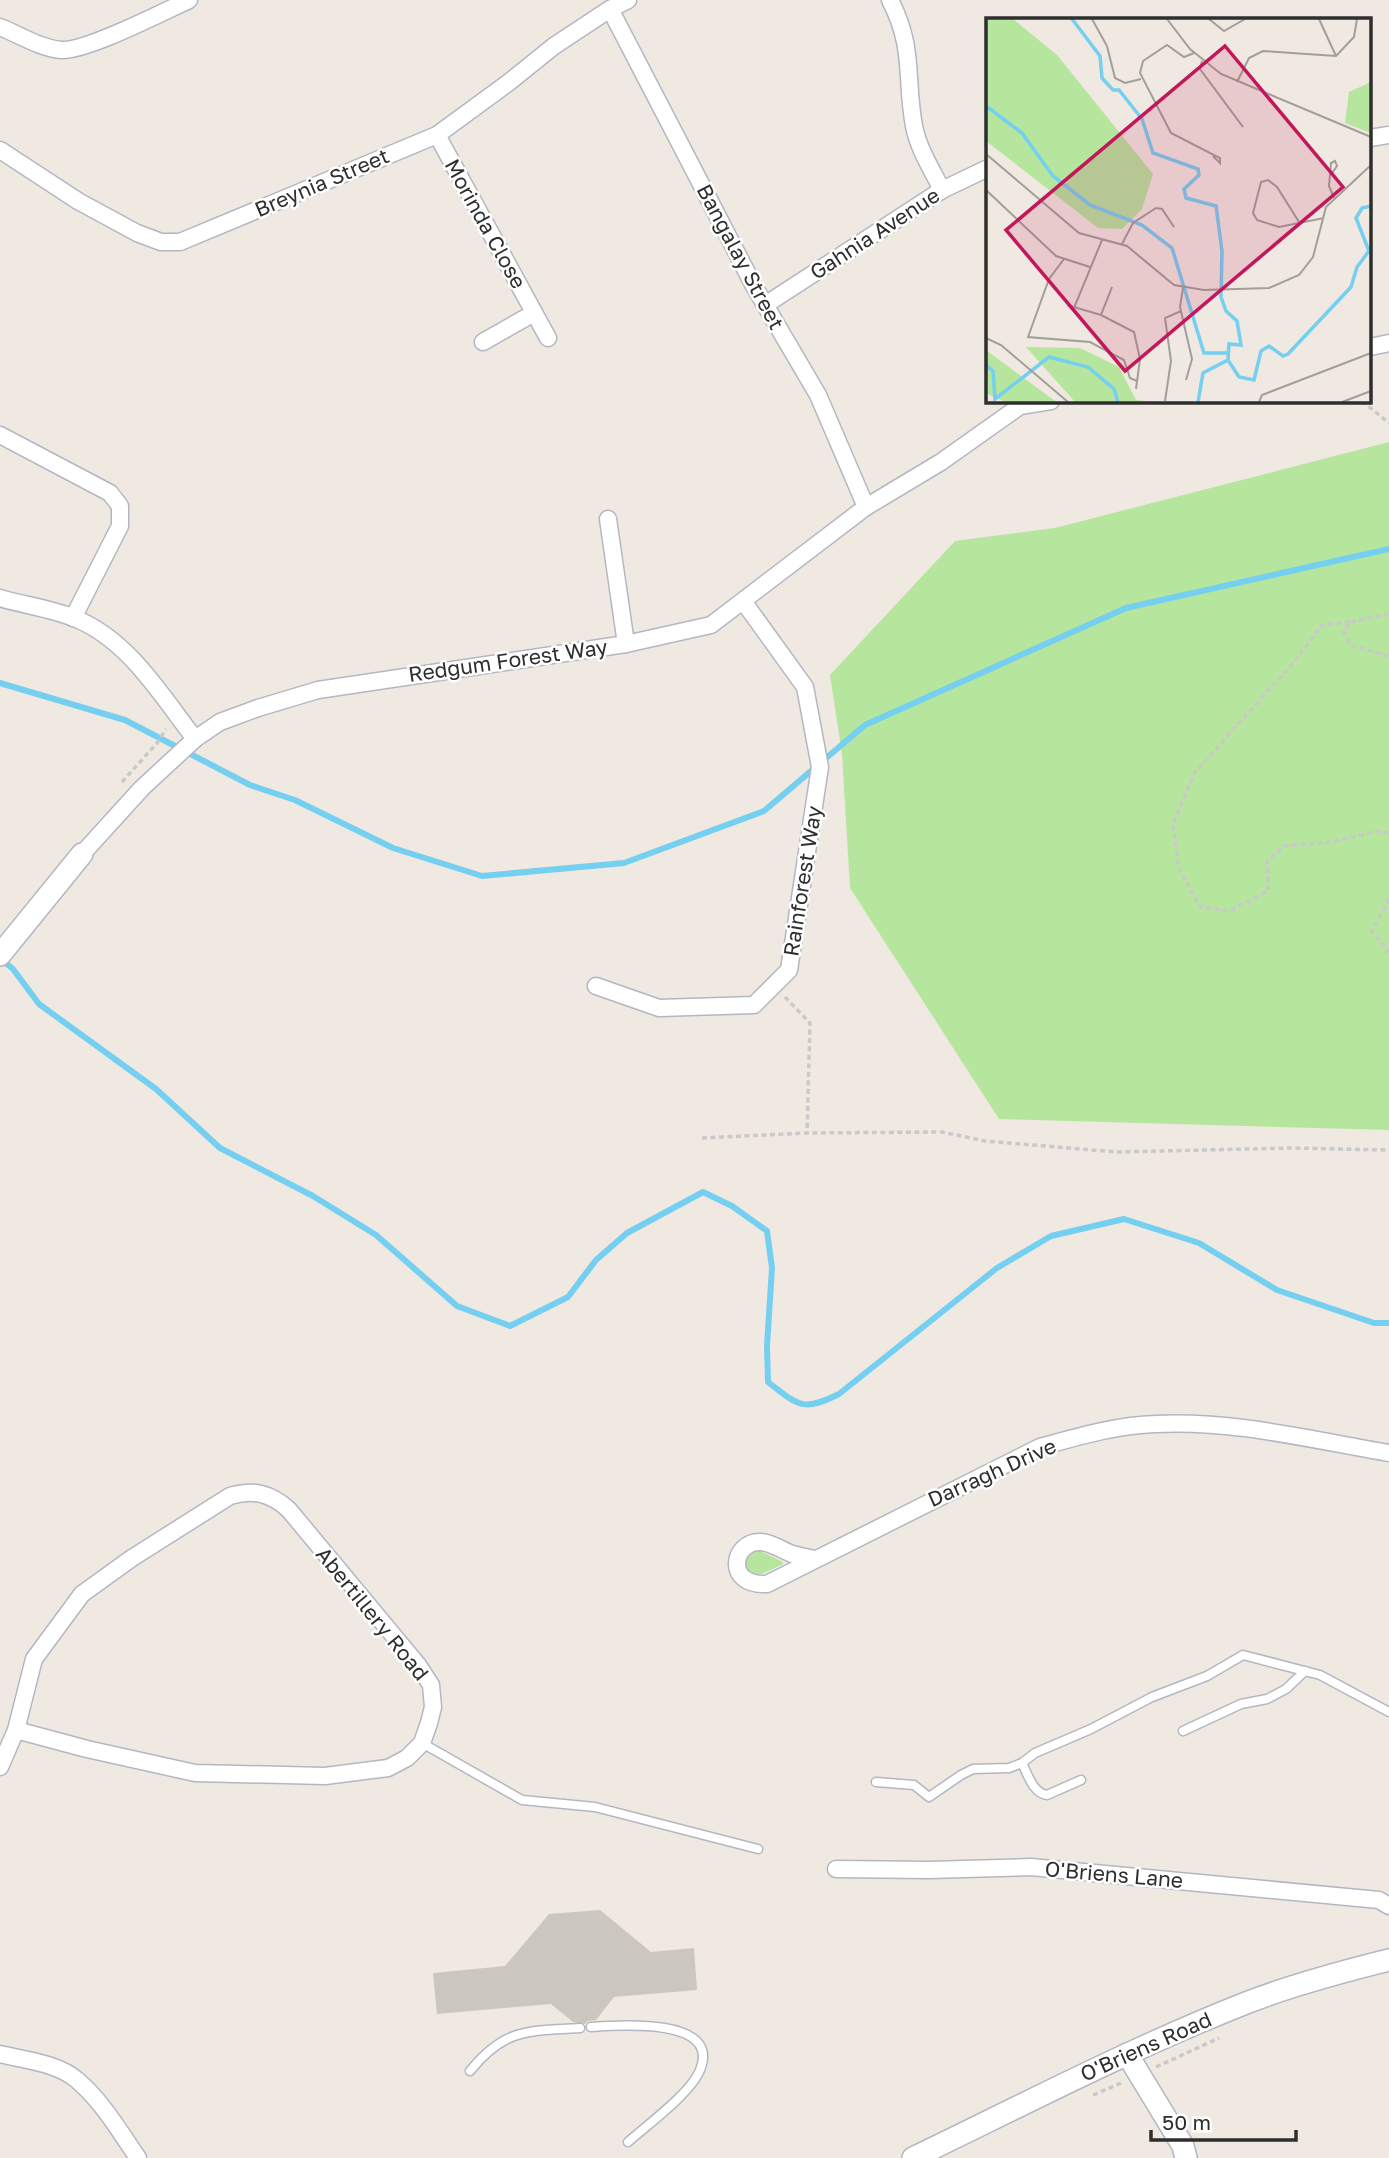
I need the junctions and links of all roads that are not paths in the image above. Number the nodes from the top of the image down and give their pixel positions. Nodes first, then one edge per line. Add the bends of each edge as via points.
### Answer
1 (189, 0) edge
2 (628, 0) edge
3 (890, 0) edge
4 (610, 9) junction
5 (0, 27) edge
6 (437, 135) junction
7 (0, 150) edge
8 (986, 169) edge
9 (942, 190) junction
10 (765, 305) junction
11 (534, 313) junction
12 (548, 338) dead end
13 (483, 342) dead end
14 (1045, 402) edge
15 (0, 435) edge
16 (866, 507) junction
17 (608, 520) dead end
18 (0, 598) edge
19 (743, 601) junction
20 (74, 618) junction
21 (626, 644) junction
22 (195, 739) junction
23 (82, 854) joint
24 (0, 956) edge
25 (596, 986) dead end
26 (1389, 1453) edge
27 (814, 1559) dead end
28 (1305, 1671) junction
29 (1389, 1712) edge
30 (16, 1730) junction
31 (1183, 1731) dead end
32 (422, 1743) junction
33 (1022, 1763) junction
34 (0, 1767) edge
35 (1081, 1780) dead end
36 (876, 1782) dead end
37 (758, 1849) dead end
38 (836, 1869) dead end
39 (1389, 1906) edge
40 (1389, 1960) edge
41 (591, 2026) dead end
42 (580, 2028) dead end
43 (0, 2053) edge
44 (1127, 2054) junction
45 (470, 2071) dead end
46 (628, 2142) dead end
47 (138, 2158) edge
48 (913, 2158) edge
49 (1186, 2158) edge

1 - 5 street via 65,51
2 - 4 street, Breynia Street
3 - 9 street via 907,46 914,127
4 - 6 street, Breynia Street
4 - 10 street, Bangalay Street
6 - 7 street, Breynia Street via 180,242 161,242 137,233
6 - 11 street, Morinda Close
8 - 9 street, Gahnia Avenue
9 - 10 street, Gahnia Avenue
10 - 16 street, Bangalay Street via 818,395
11 - 12 street, Morinda Close
11 - 13 street, Morinda Close
14 - 16 street, Redgum Forest Way via 1020,406 941,462
15 - 20 street via 110,493 120,506 120,526
16 - 19 street, Redgum Forest Way
17 - 21 street
18 - 20 street
19 - 21 street, Redgum Forest Way via 711,625
19 - 25 street, Rainforest Way via 805,687 820,767 789,970 754,1005 659,1008
20 - 22 street via 128,654
21 - 22 street, Redgum Forest Way via 318,690 220,722
22 - 23 street, Redgum Forest Way
23 - 24 street, Redgum Forest Way
26 - 27 street, Darragh Drive via 1221,1425 1154,1423 1083,1435 1040,1447
28 - 29 lane
28 - 31 lane via 1267,1699 1241,1704
28 - 33 lane via 1243,1655
30 - 32 street via 195,1773 325,1776 388,1768
30 - 32 street, Abertillery Road via 34,1659 82,1594 219,1502 244,1492 278,1500 289,1510 418,1665 430,1685 433,1707
30 - 34 street
32 - 37 lane via 522,1800 595,1807
33 - 35 lane via 1041,1795
33 - 36 lane via 973,1769 929,1797 914,1785
38 - 39 street, O'Briens Lane via 1031,1867 1379,1900
40 - 44 street, O'Briens Road via 1248,2002
41 - 46 lane via 634,2023 681,2031 698,2043 703,2057 699,2072 684,2092
42 - 45 lane via 524,2032 501,2041
43 - 47 street via 77,2079
44 - 48 street, O'Briens Road
44 - 49 street via 1184,2147

